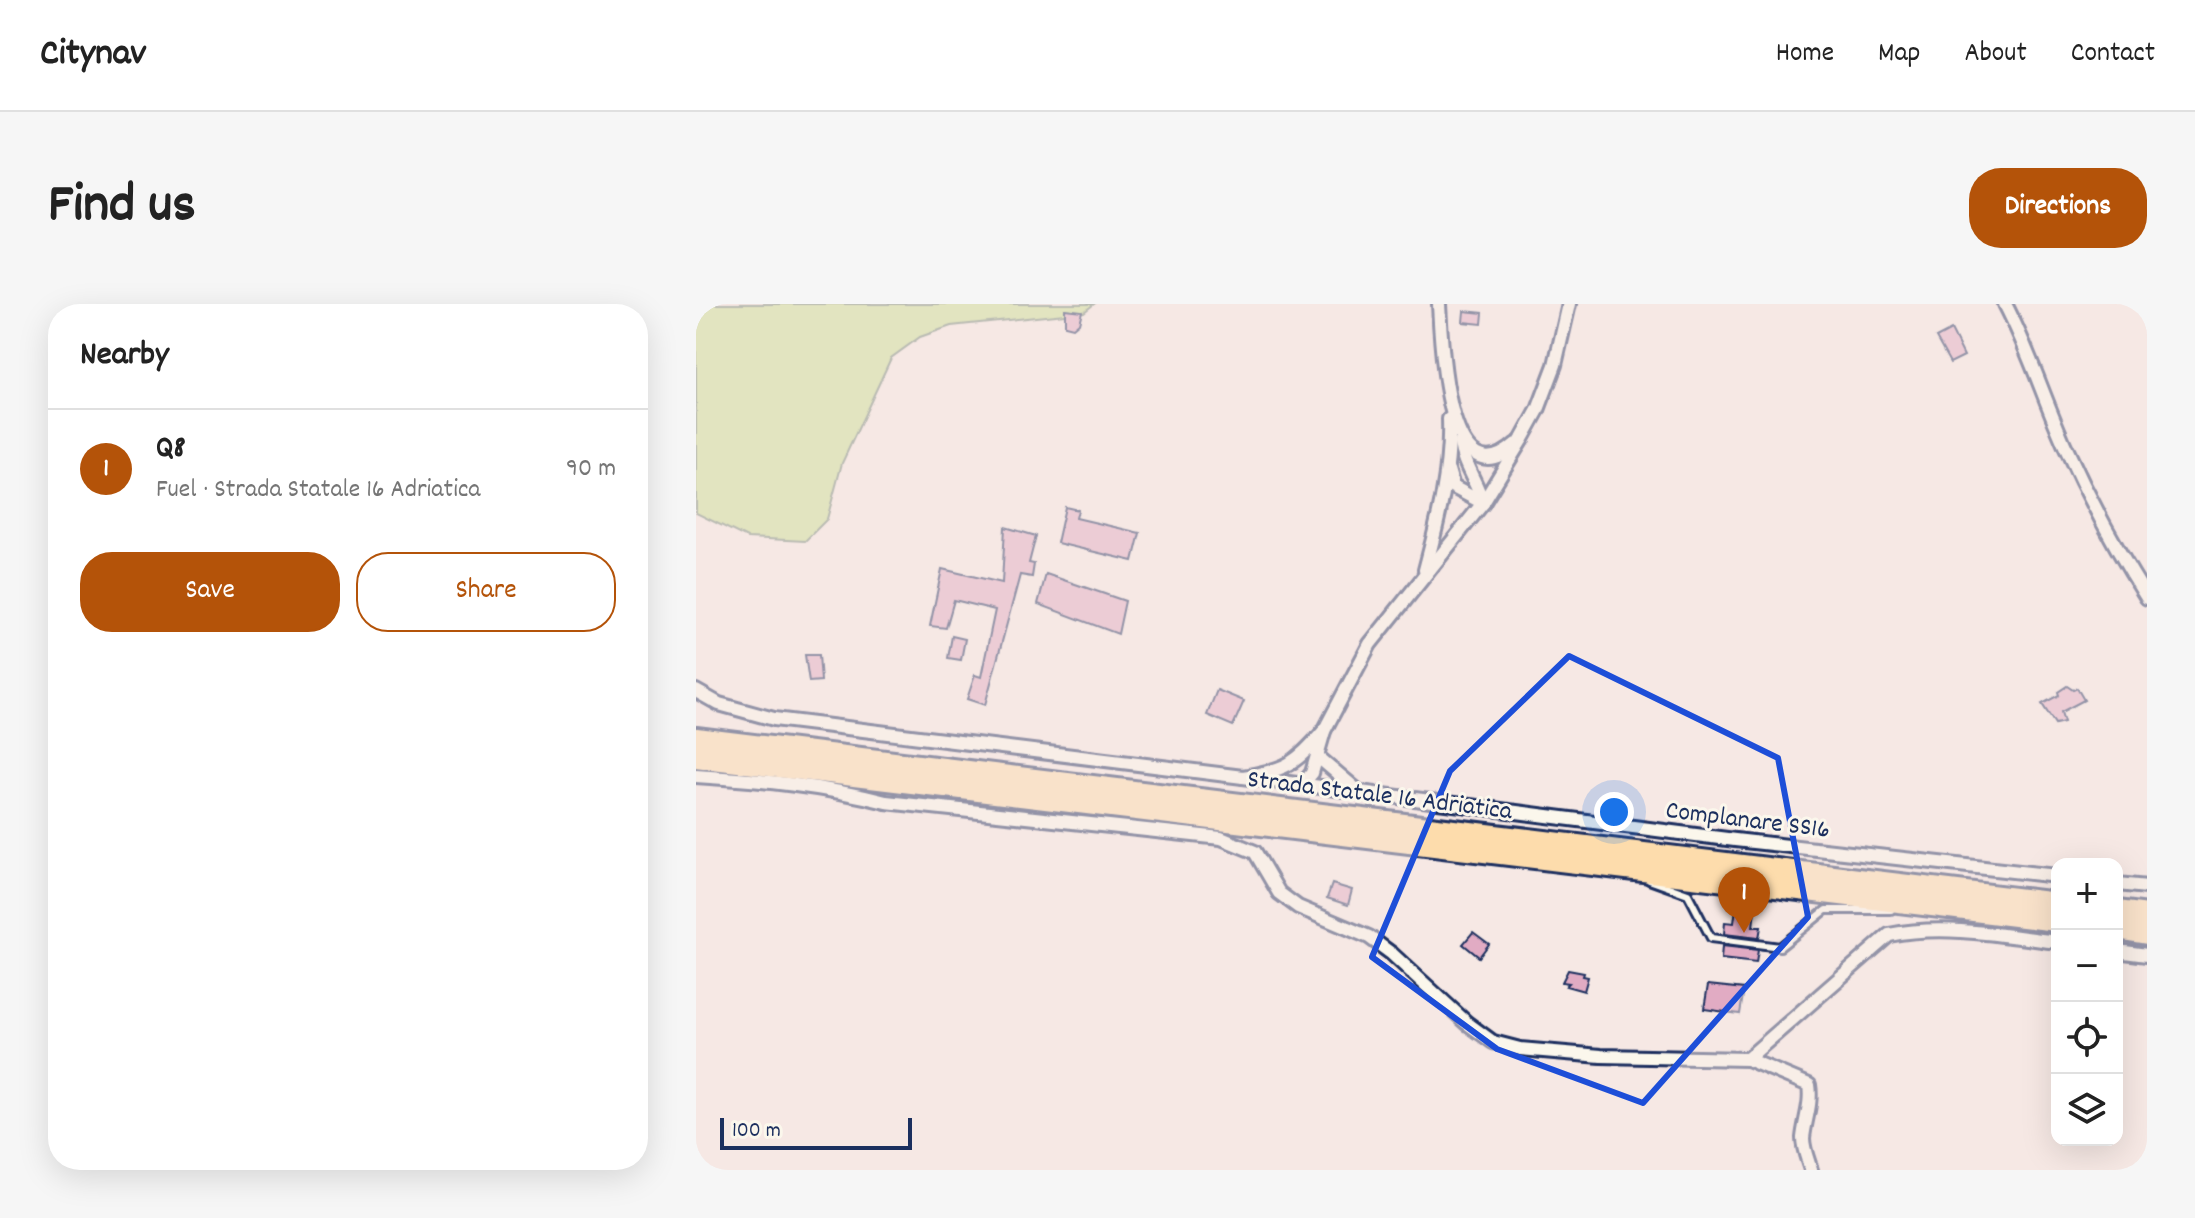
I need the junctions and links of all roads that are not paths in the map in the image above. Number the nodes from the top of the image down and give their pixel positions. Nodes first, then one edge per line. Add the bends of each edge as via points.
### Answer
1 (1439, 304) edge
2 (1569, 304) edge
3 (2005, 304) edge
4 (1447, 384) junction
5 (1459, 435) junction
6 (1522, 439) junction
7 (1448, 457) junction
8 (1483, 503) junction
9 (1423, 577) junction
10 (2147, 598) edge
11 (696, 691) edge
12 (696, 739) edge
13 (1312, 753) junction
14 (696, 756) edge
15 (696, 776) edge
16 (1243, 777) junction
17 (1303, 784) junction
18 (1360, 792) junction
19 (1557, 859) junction
20 (2051, 875) edge
21 (2123, 885) edge
22 (2147, 887) edge
23 (1919, 903) junction
24 (2051, 903) edge
25 (2123, 913) edge
26 (2147, 916) edge
27 (2051, 919) edge
28 (2123, 929) edge
29 (2147, 933) edge
30 (2051, 941) edge
31 (2123, 952) edge
32 (2147, 955) edge
33 (1747, 1059) junction
34 (1811, 1170) edge

1 - 4 street
2 - 6 street via 1555,365
3 - 10 street via 2064,444 2117,551
4 - 5 street
4 - 7 street
5 - 6 street via 1467,449 1486,458 1498,457
5 - 8 street
6 - 8 street
7 - 8 street via 1453,487
7 - 9 street
8 - 9 street
9 - 13 street via 1370,644
11 - 16 street, Complanare SS16 via 719,704 774,719
12 - 24 highway, Strada Statale 16 Adriatica
13 - 16 street via 1283,769
13 - 17 street via 1300,767
13 - 18 street
14 - 19 highway, Strada Statale 16 Adriatica
15 - 33 street via 1221,838 1255,852 1279,893 1298,907 1369,937 1392,954 1493,1042 1601,1056
16 - 17 street, Complanare SS16
17 - 18 street, Complanare SS16
18 - 20 street, Complanare SS16
19 - 23 highway, Strada Statale 16 Adriatica
19 - 23 lane via 1688,894 1711,938 1780,947 1826,910 1900,910
21 - 22 street
23 - 27 highway, Strada Statale 16 Adriatica
25 - 26 highway
28 - 29 highway
30 - 33 street via 1953,930 1889,935
31 - 32 street
33 - 34 street via 1809,1085 1803,1138

